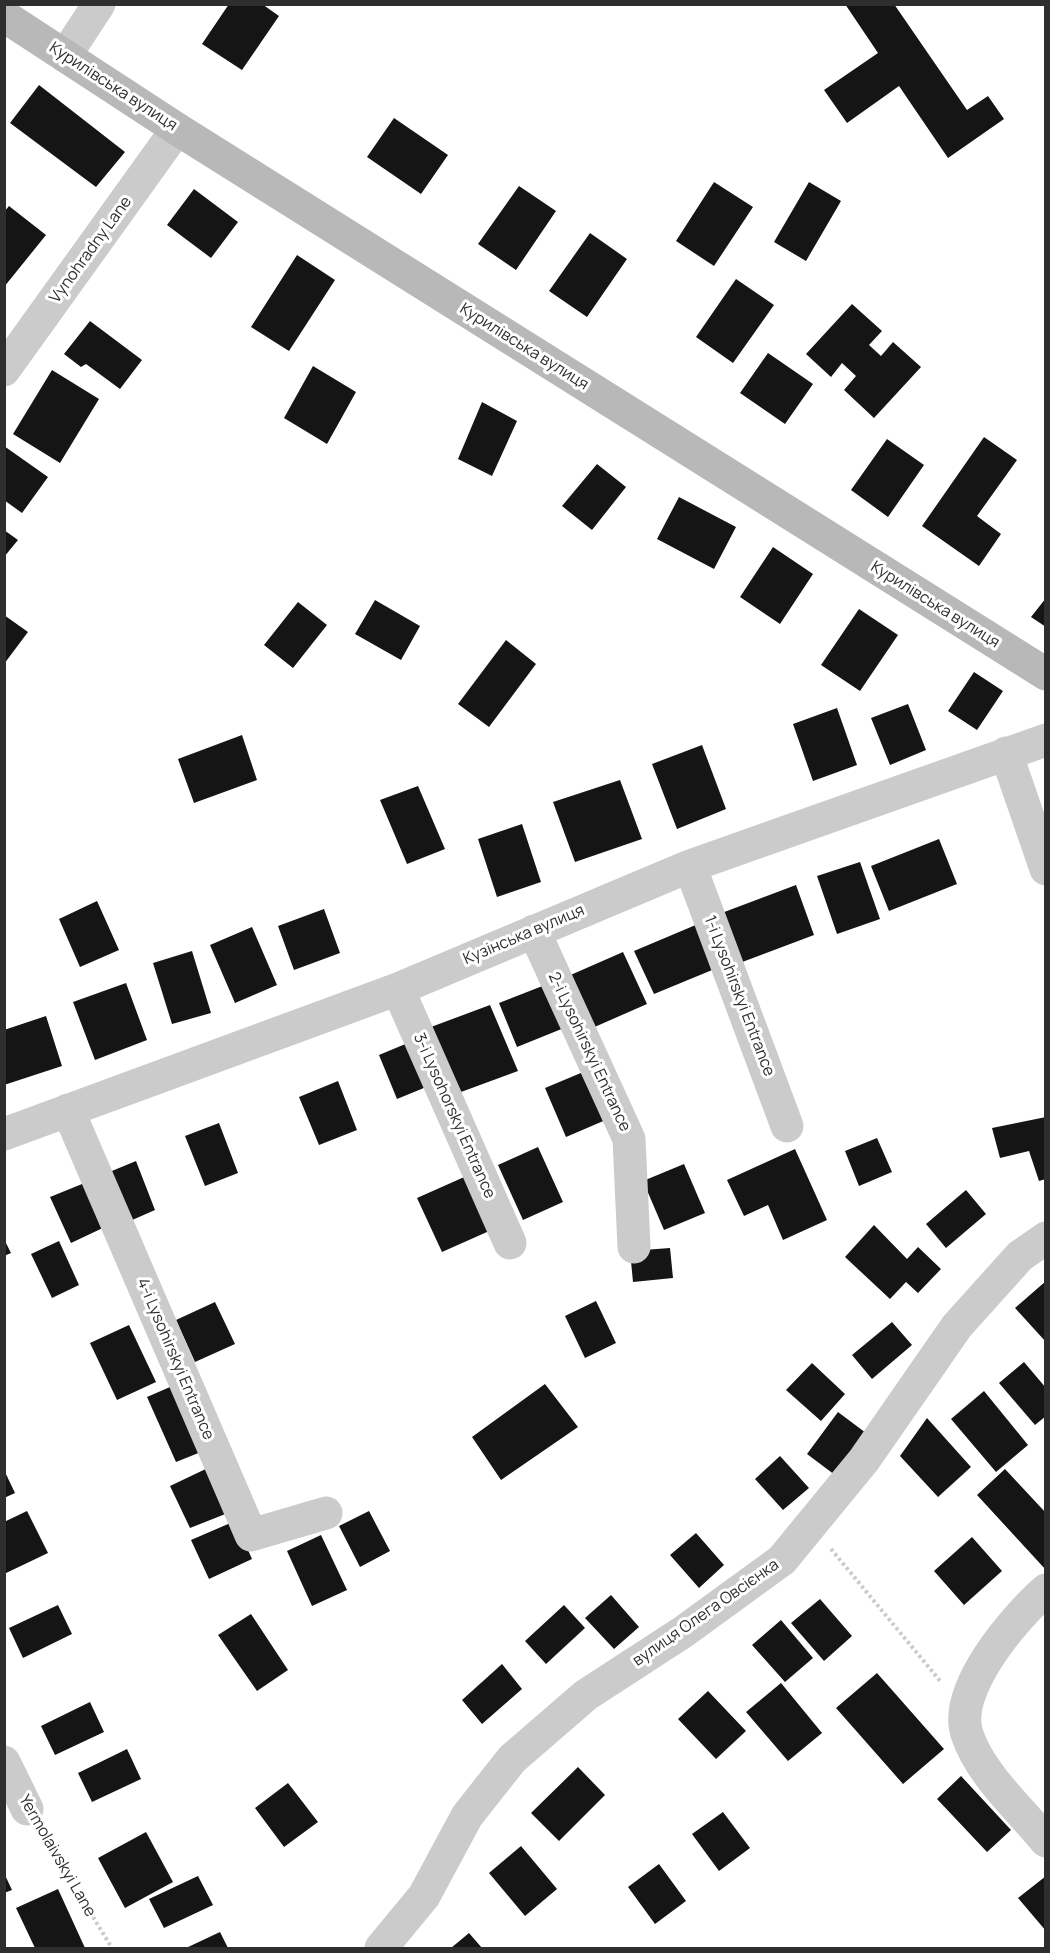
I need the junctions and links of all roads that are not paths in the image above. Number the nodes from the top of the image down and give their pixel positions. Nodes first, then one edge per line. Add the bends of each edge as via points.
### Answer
1 (99, 4) edge
2 (4, 16) edge
3 (65, 56) junction
4 (177, 129) junction
5 (4, 370) edge
6 (1046, 674) edge
7 (1046, 740) edge
8 (1006, 753) junction
9 (690, 866) junction
10 (1046, 869) edge
11 (534, 931) junction
12 (398, 989) junction
13 (68, 1110) junction
14 (787, 1126) dead end
15 (4, 1134) edge
16 (1046, 1238) edge
17 (510, 1244) dead end
18 (634, 1247) dead end
19 (326, 1513) dead end
20 (1046, 1590) edge
21 (4, 1762) edge
22 (27, 1809) road end
23 (1046, 1840) edge
24 (381, 1948) edge

1 - 3 street
2 - 3 main road, Курилівська вулиця
3 - 4 main road, Курилівська вулиця
4 - 5 street, Vynohradny Lane
4 - 6 main road, Курилівська вулиця
7 - 8 street, Кузінська вулиця
8 - 9 street, Кузінська вулиця
8 - 10 street
9 - 11 street, Кузінська вулиця
9 - 14 street, 1-i Lysohirskyi Entrance
11 - 12 street, Кузінська вулиця
11 - 18 street, 2-i Lysohirskyi Entrance via 629,1139
12 - 13 street, Кузінська вулиця
12 - 17 street, 3-i Lysohorskyi Entrance
13 - 15 street, Кузінська вулиця
13 - 19 street, 4-i Lysohirskyi Entrance via 250,1535
16 - 24 street, вулиця Олега Овсієнка via 1020,1256 957,1326 864,1460 782,1560 683,1632 586,1695 512,1759 467,1816 424,1896
20 - 23 street via 1011,1626 980,1669 965,1710 966,1732 978,1759
21 - 22 street, Yermolaivskyi Lane

